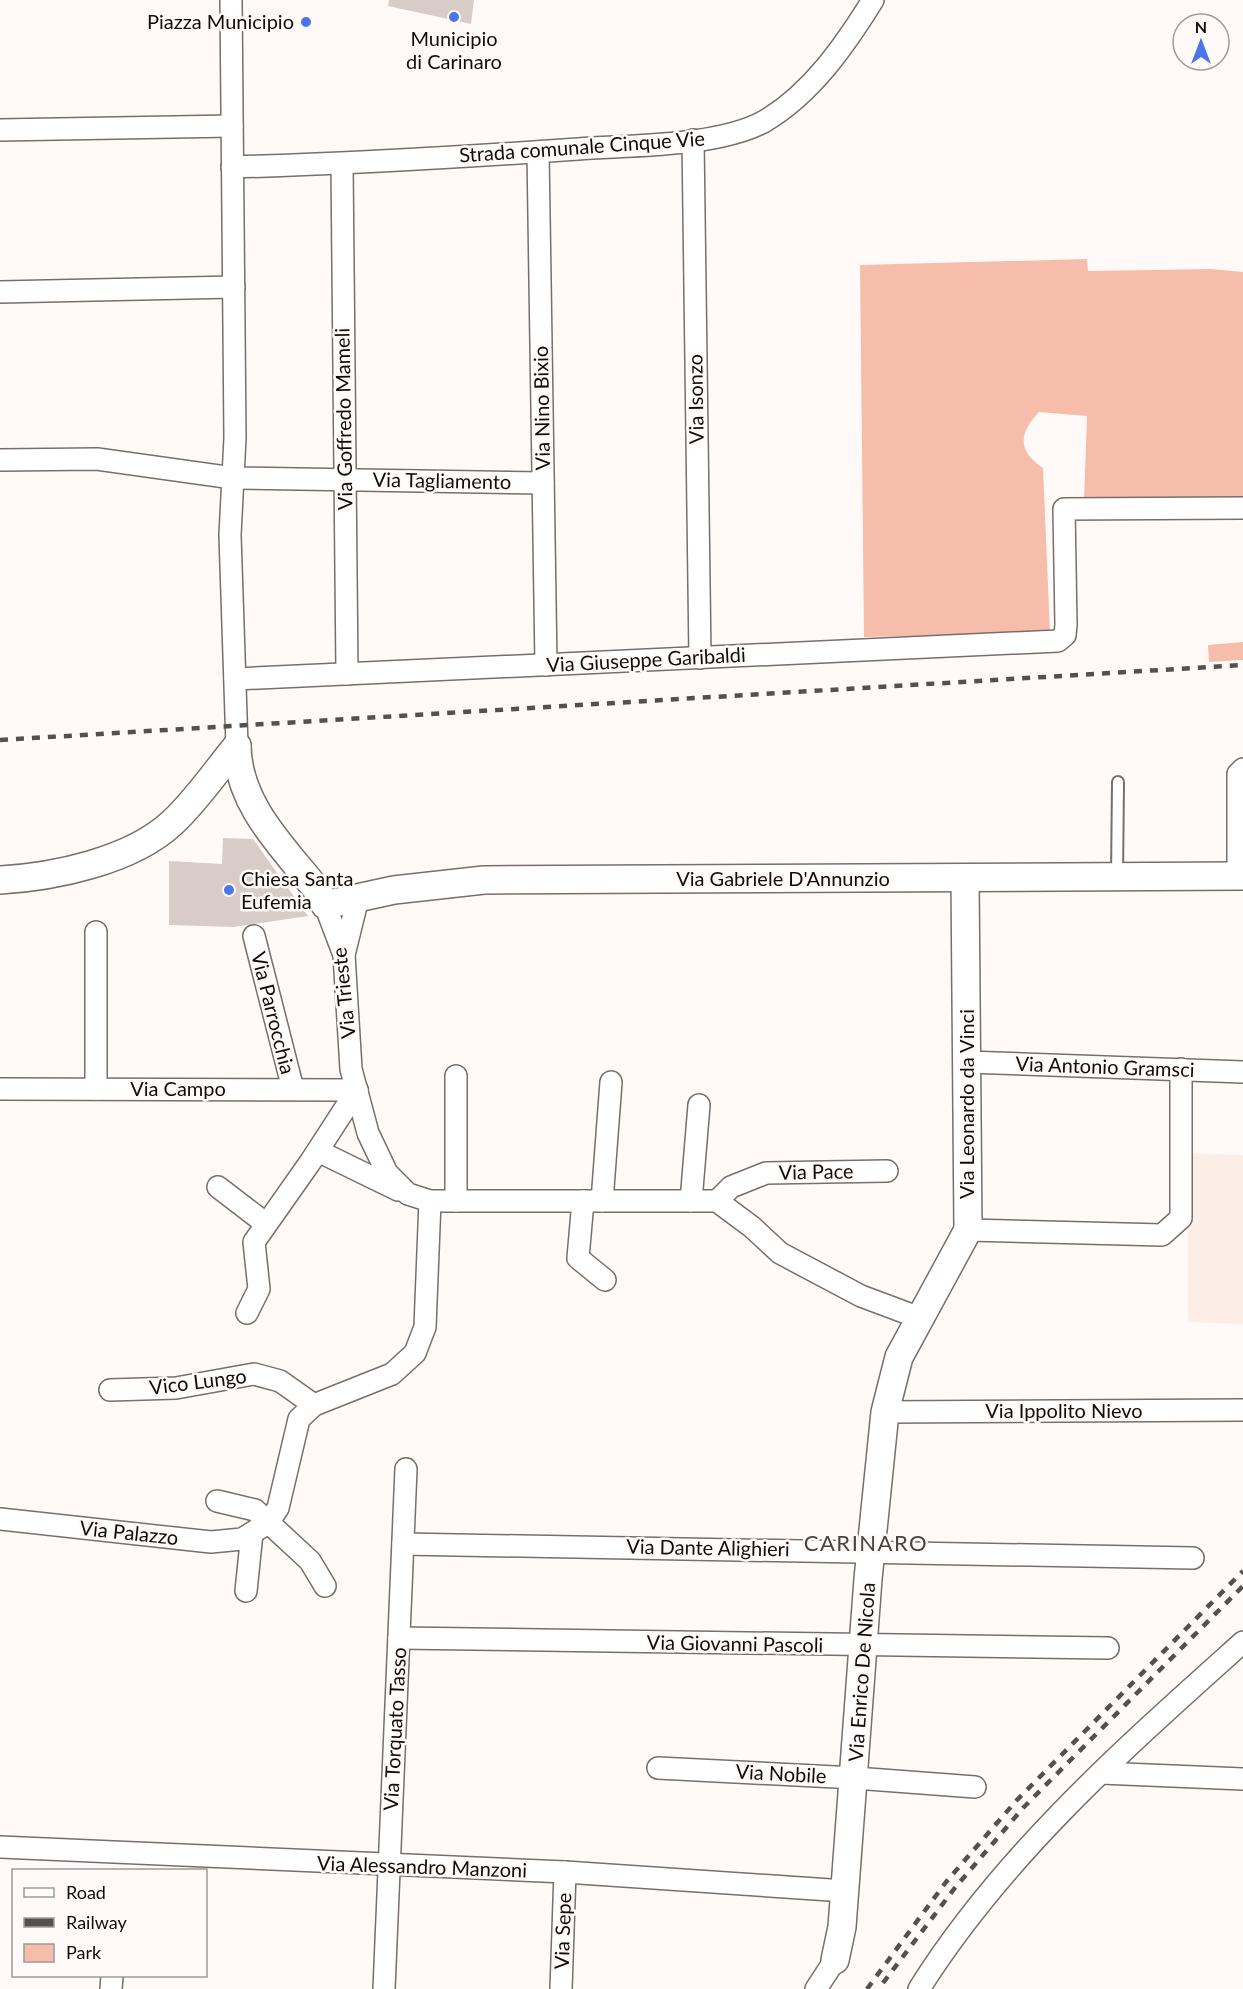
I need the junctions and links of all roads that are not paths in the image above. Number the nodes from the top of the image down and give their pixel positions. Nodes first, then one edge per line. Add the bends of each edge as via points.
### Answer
1 (231, 0) edge
2 (873, 0) edge
3 (232, 126) junction
4 (0, 130) edge
5 (693, 140) junction
6 (538, 152) junction
7 (342, 164) junction
8 (232, 166) junction
9 (234, 287) junction
10 (0, 292) edge
11 (0, 460) edge
12 (233, 478) junction
13 (345, 480) junction
14 (543, 483) junction
15 (1243, 508) edge
16 (700, 658) junction
17 (546, 665) junction
18 (347, 674) junction
19 (235, 679) junction
20 (237, 746) junction
21 (1243, 769) edge
22 (1118, 782) dead end
23 (1241, 876) edge
24 (1117, 877) junction
25 (965, 878) junction
26 (0, 880) edge
27 (358, 898) junction
28 (326, 905) junction
29 (96, 932) dead end
30 (254, 936) dead end
31 (344, 955) junction
32 (967, 1062) junction
33 (1181, 1069) junction
34 (1243, 1072) edge
35 (456, 1076) dead end
36 (611, 1082) dead end
37 (0, 1089) edge
38 (96, 1089) junction
39 (293, 1089) junction
40 (357, 1090) junction
41 (699, 1105) dead end
42 (318, 1151) junction
43 (887, 1171) dead end
44 (218, 1187) dead end
45 (408, 1194) junction
46 (430, 1202) junction
47 (456, 1202) junction
48 (593, 1202) junction
49 (691, 1202) junction
50 (717, 1202) junction
51 (265, 1223) junction
52 (968, 1230) junction
53 (605, 1280) dead end
54 (247, 1312) dead end
55 (920, 1318) junction
56 (110, 1390) dead end
57 (314, 1405) junction
58 (1243, 1410) edge
59 (885, 1412) junction
60 (406, 1468) dead end
61 (217, 1501) dead end
62 (0, 1519) edge
63 (259, 1529) junction
64 (403, 1544) junction
65 (871, 1551) junction
66 (1193, 1558) dead end
67 (325, 1586) dead end
68 (246, 1591) dead end
69 (399, 1638) junction
70 (1243, 1642) edge
71 (864, 1646) junction
72 (1108, 1648) dead end
73 (658, 1768) dead end
74 (1101, 1773) junction
75 (855, 1778) junction
76 (1243, 1779) edge
77 (975, 1787) dead end
78 (0, 1847) edge
79 (117, 1862) edge
80 (389, 1866) junction
81 (565, 1872) junction
82 (844, 1891) junction
83 (835, 1960) joint
84 (384, 1989) edge
85 (561, 1989) edge
86 (816, 1989) edge
87 (919, 1989) edge

1 - 3 street
2 - 5 street, Strada comunale Cinque Vie via 830,63 794,100 764,122 723,136
3 - 4 street
3 - 8 street
5 - 6 street, Strada comunale Cinque Vie
5 - 16 street, Via Isonzo
6 - 7 street, Strada comunale Cinque Vie
6 - 14 street, Via Nino Bixio
7 - 8 street, Strada comunale Cinque Vie
7 - 13 street, Via Goffredo Mameli
8 - 9 street
9 - 10 street
9 - 12 street
11 - 12 street, Via Tagliamento via 98,459
12 - 13 street, Via Tagliamento
12 - 19 street via 230,535
13 - 14 street, Via Tagliamento
13 - 18 street, Via Goffredo Mameli
14 - 17 street, Via Nino Bixio
15 - 16 street, Via Giuseppe Garibaldi via 1064,509 1065,635 1058,641
16 - 17 street, Via Giuseppe Garibaldi
17 - 18 street, Via Giuseppe Garibaldi
18 - 19 street, Via Giuseppe Garibaldi
19 - 20 street
20 - 26 street via 171,824 136,847 76,868
20 - 28 street, Via Trieste via 237,764 251,807
21 - 23 street via 1238,774
22 - 24 lane
23 - 24 street, Via Gabriele D'Annunzio
24 - 25 street, Via Gabriele D'Annunzio
25 - 27 street, Via Gabriele D'Annunzio via 484,880
25 - 32 street, Via Leonardo da Vinci
27 - 28 street, Via Gabriele D'Annunzio
27 - 31 street
28 - 31 street, Via Trieste
29 - 38 street
30 - 39 street, Via Parrocchia
31 - 40 street, Via Trieste via 351,1069
32 - 33 street, Via Antonio Gramsci
32 - 52 street, Via Leonardo da Vinci
33 - 34 street, Via Antonio Gramsci
33 - 52 street via 1181,1218 1162,1235
35 - 47 street
36 - 48 street
37 - 38 street, Via Campo
38 - 39 street, Via Campo
39 - 40 street, Via Campo
40 - 42 street
40 - 45 street, Via Trieste via 368,1133 387,1173
41 - 49 street
42 - 45 street
42 - 51 street
43 - 50 street, Via Pace via 766,1173 731,1187
44 - 51 street
45 - 46 street
46 - 47 street
46 - 57 street via 425,1327 415,1353 392,1374
47 - 48 street
48 - 49 street
48 - 53 street via 578,1258
49 - 50 street
50 - 55 street via 780,1253 861,1296
51 - 54 street via 254,1242 259,1289
52 - 55 street, Via Leonardo da Vinci
55 - 59 street, Via Enrico De Nicola via 899,1358
56 - 57 street, Vico Lungo via 176,1388 254,1374 280,1381
57 - 63 street via 299,1419 278,1509
58 - 59 street, Via Ippolito Nievo
59 - 65 street, Via Enrico De Nicola
60 - 64 street, Via Torquato Tasso
61 - 63 street via 255,1510
62 - 63 street, Via Palazzo via 212,1542 242,1539
63 - 67 street via 310,1561
63 - 68 street
64 - 65 street, Via Dante Alighieri
64 - 69 street, Via Torquato Tasso
65 - 66 street, Via Dante Alighieri
65 - 71 street, Via Enrico De Nicola
69 - 71 street, Via Giovanni Pascoli
69 - 80 street, Via Torquato Tasso
70 - 74 street
71 - 72 street, Via Giovanni Pascoli
71 - 75 street, Via Enrico De Nicola
73 - 75 street, Via Nobile
74 - 76 street
74 - 87 street via 981,1904
75 - 77 street, Via Nobile
75 - 82 street, Via Enrico De Nicola
78 - 79 street, Via Alessandro Manzoni
79 - 80 street, Via Alessandro Manzoni
80 - 81 street, Via Alessandro Manzoni
80 - 84 street, Via Torquato Tasso
81 - 82 street, Via Alessandro Manzoni
81 - 85 street, Via Sepe
82 - 83 street, Via Enrico De Nicola
83 - 86 street

